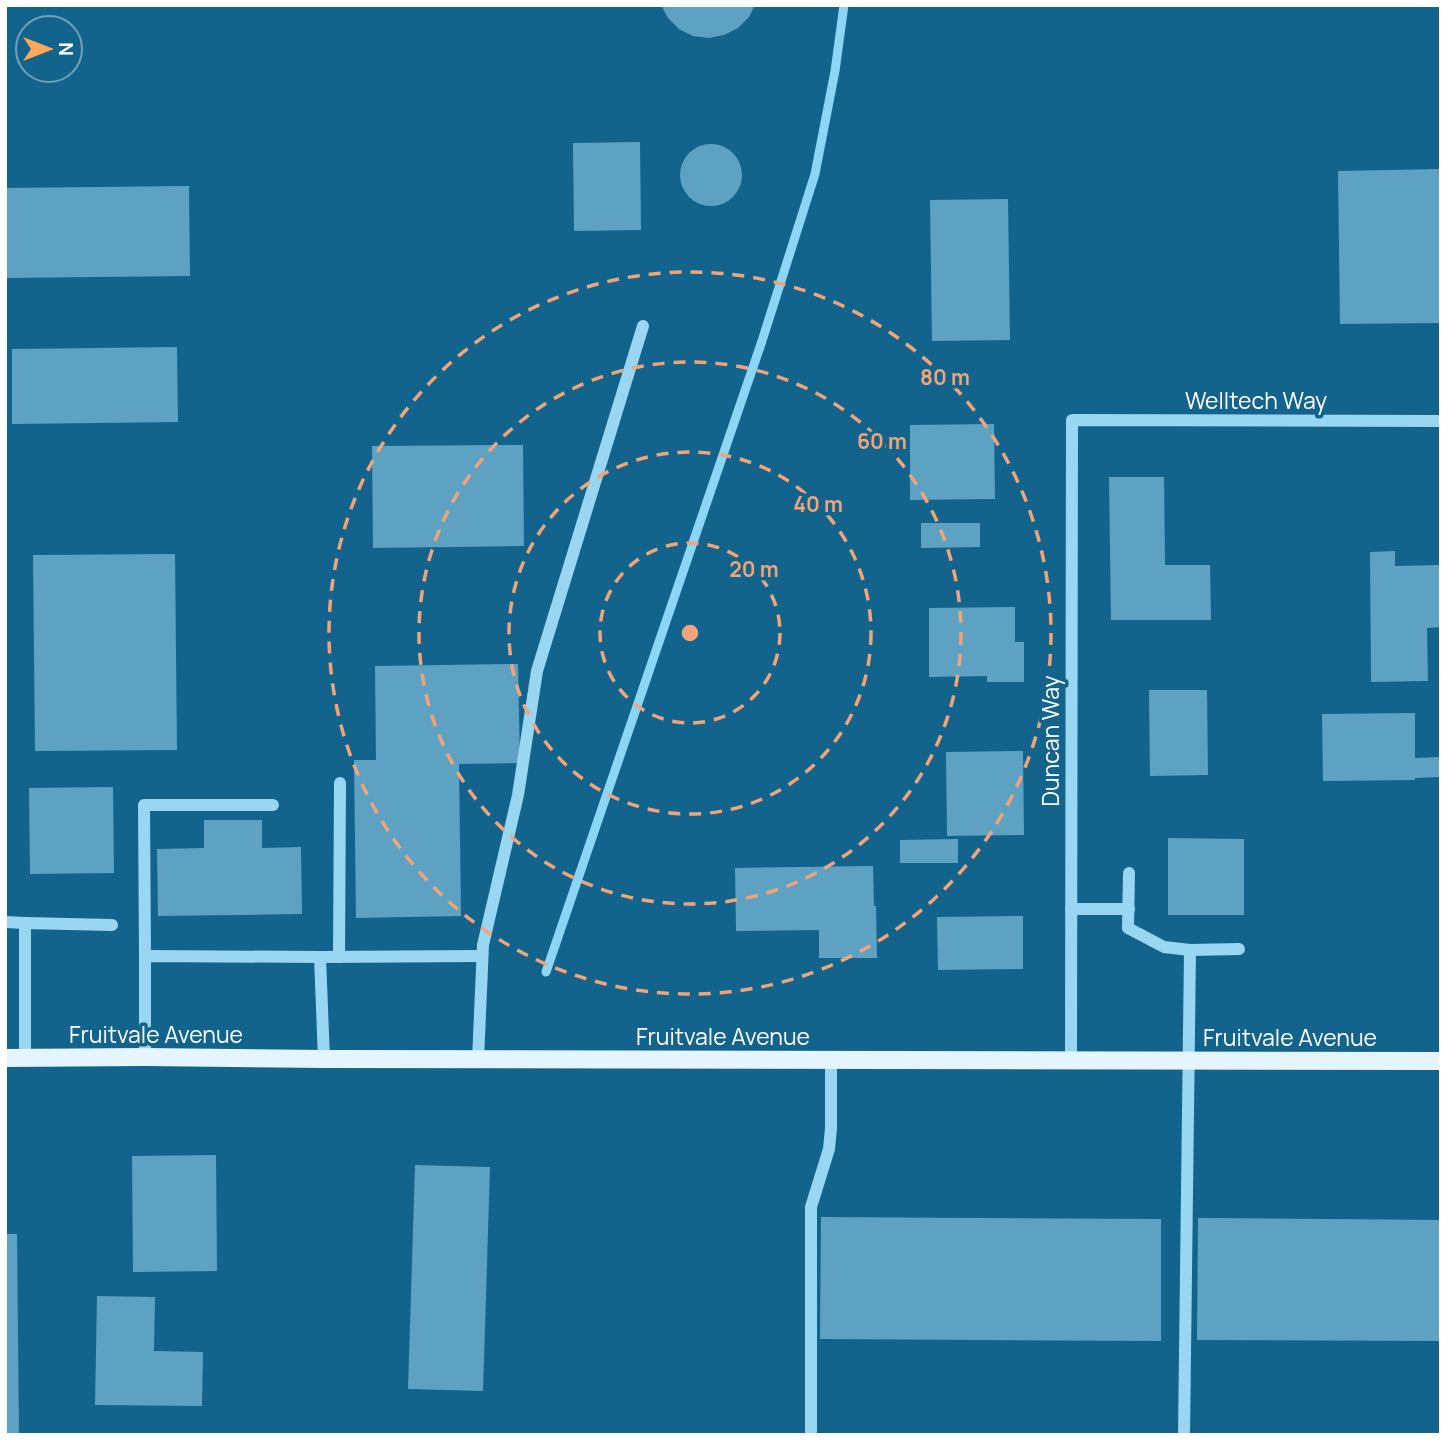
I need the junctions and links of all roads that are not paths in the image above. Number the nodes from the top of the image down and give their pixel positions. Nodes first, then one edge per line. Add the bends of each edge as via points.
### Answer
1 (643, 326) dead end
2 (1072, 420) joint
3 (1441, 421) edge
4 (340, 783) dead end
5 (273, 805) dead end
6 (1129, 873) dead end
7 (1071, 909) junction
8 (1129, 909) junction
9 (5, 922) edge
10 (25, 923) junction
11 (112, 925) dead end
12 (1239, 949) dead end
13 (1190, 950) junction
14 (145, 956) junction
15 (481, 956) junction
16 (320, 957) junction
17 (340, 957) junction
18 (145, 1057) junction
19 (5, 1058) edge
20 (25, 1058) junction
21 (324, 1059) junction
22 (478, 1060) junction
23 (831, 1061) junction
24 (1070, 1062) junction
25 (1188, 1062) junction
26 (1441, 1062) edge
27 (811, 1435) edge
28 (1184, 1435) edge

1 - 15 street via 537,671 518,794
2 - 3 street, Welltech Way
2 - 7 street, Duncan Way
4 - 17 street
5 - 14 street via 144,805
6 - 8 street
7 - 8 street
7 - 24 street, Duncan Way
8 - 13 street via 1128,928 1164,947
9 - 10 street
10 - 11 street
10 - 20 street
12 - 13 street
13 - 25 street
14 - 16 street
14 - 18 street
15 - 17 street
15 - 22 street
16 - 17 street
16 - 21 street
18 - 20 main road, Fruitvale Avenue
18 - 21 main road, Fruitvale Avenue
19 - 20 main road, Fruitvale Avenue
21 - 22 main road, Fruitvale Avenue
22 - 23 main road, Fruitvale Avenue
23 - 24 main road, Fruitvale Avenue
23 - 27 street via 831,1128 811,1207
24 - 25 main road, Fruitvale Avenue
25 - 26 main road, Fruitvale Avenue
25 - 28 street

